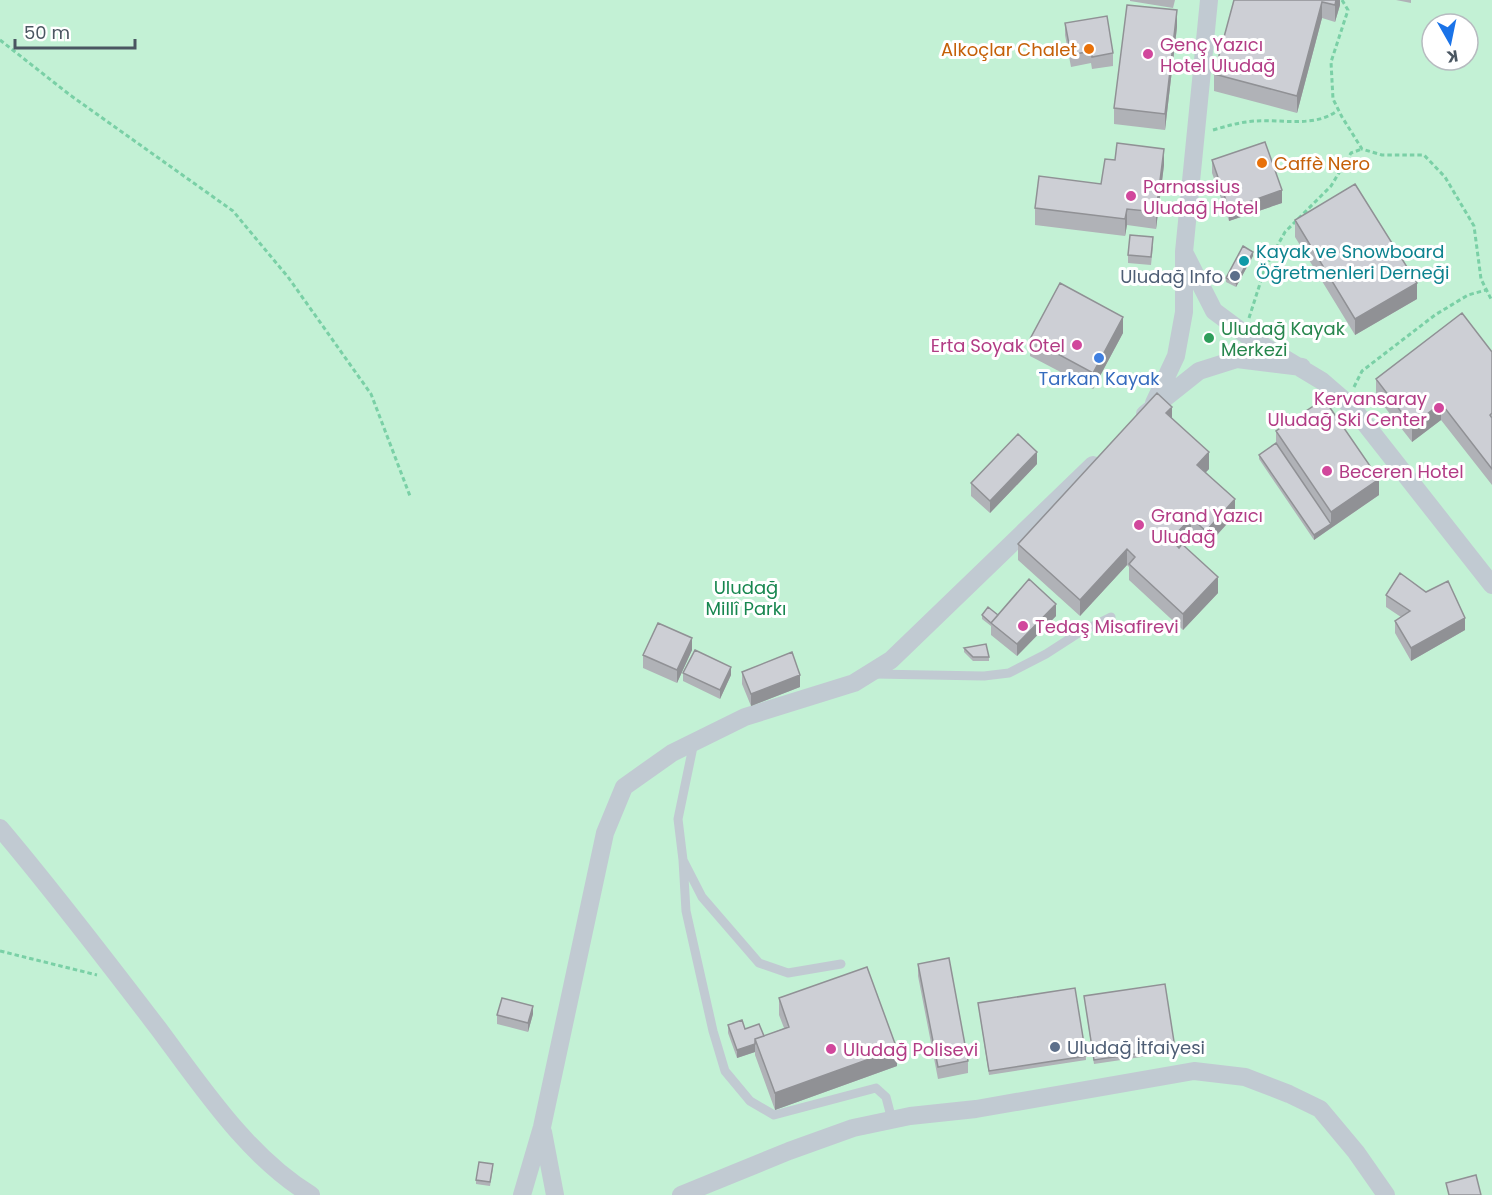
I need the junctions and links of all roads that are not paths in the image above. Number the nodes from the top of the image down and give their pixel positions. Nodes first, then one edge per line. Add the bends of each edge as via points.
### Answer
1 (1209, 0) edge
2 (1184, 252) junction
3 (1302, 367) junction
4 (1154, 405) junction
5 (1130, 428) edge
6 (1106, 452) edge
7 (1492, 585) edge
8 (1111, 617) dead end
9 (869, 674) junction
10 (694, 742) junction
11 (0, 828) edge
12 (683, 861) junction
13 (841, 964) dead end
14 (892, 1120) junction
15 (542, 1127) junction
16 (311, 1195) edge
17 (522, 1195) edge
18 (555, 1195) edge
19 (681, 1195) edge
20 (1386, 1195) edge

1 - 2 street
2 - 3 street via 1214,311 1244,334
2 - 4 street via 1184,312 1176,356
3 - 4 street via 1236,359 1199,371
3 - 7 street via 1345,401
4 - 5 street
6 - 9 street via 891,660
8 - 9 lane via 1009,673
9 - 10 street via 854,683 745,717
10 - 12 lane via 678,819
10 - 15 street via 624,787 604,833
11 - 16 street via 54,892 232,1126 293,1184
12 - 13 lane via 702,897 759,963 788,973
12 - 14 lane via 686,911 725,1071 750,1101 774,1115 876,1089 886,1097
14 - 19 street via 853,1128
14 - 20 street via 1034,1100 1194,1071 1245,1077 1320,1109
15 - 17 street
15 - 18 street

